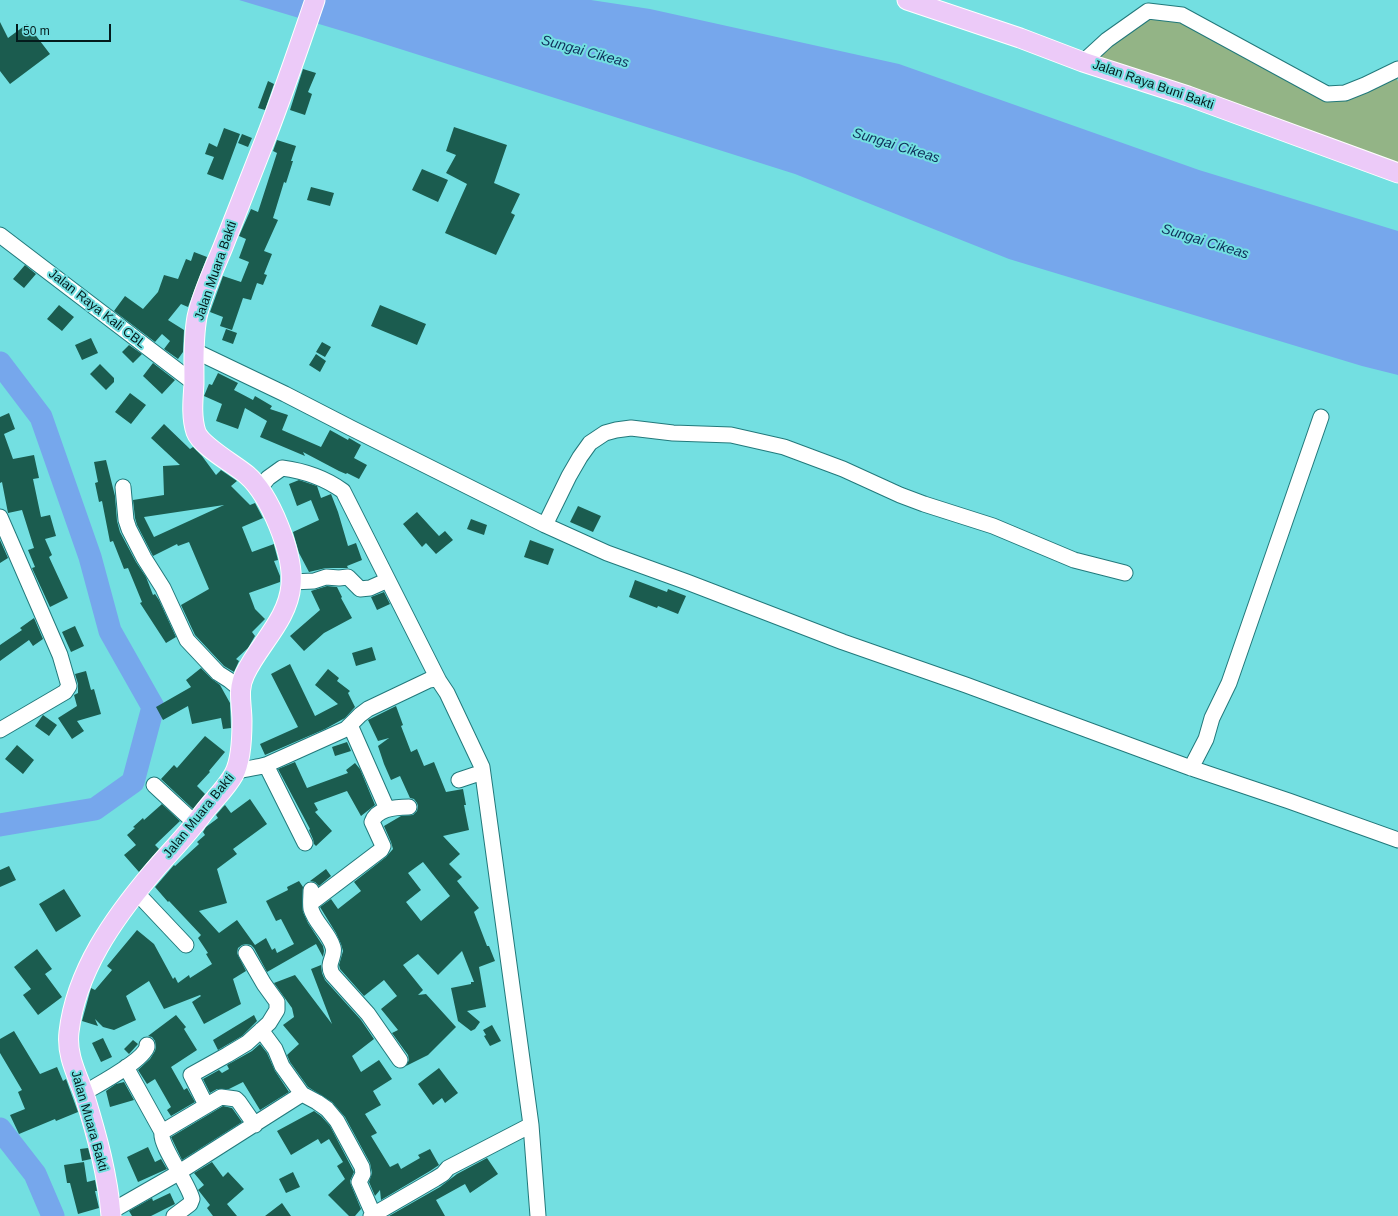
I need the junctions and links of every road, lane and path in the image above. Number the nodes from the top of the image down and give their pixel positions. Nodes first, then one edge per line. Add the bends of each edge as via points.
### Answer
1 (315, 0) edge
2 (907, 0) edge
3 (1083, 62) junction
4 (1398, 69) edge
5 (1398, 172) edge
6 (0, 235) edge
7 (193, 350) junction
8 (193, 392) junction
9 (1321, 417) dead end
10 (123, 487) dead end
11 (260, 488) junction
12 (0, 517) edge
13 (545, 525) junction
14 (1125, 573) dead end
15 (388, 580) junction
16 (292, 582) junction
17 (439, 681) junction
18 (240, 689) junction
19 (350, 725) junction
20 (0, 730) edge
21 (266, 765) junction
22 (1190, 768) junction
23 (482, 771) junction
24 (236, 772) junction
25 (459, 780) dead end
26 (154, 785) dead end
27 (409, 807) dead end
28 (387, 809) junction
29 (196, 824) junction
30 (1398, 840) edge
31 (305, 843) dead end
32 (136, 892) junction
33 (186, 945) dead end
34 (246, 953) dead end
35 (261, 1030) junction
36 (146, 1045) dead end
37 (400, 1060) dead end
38 (126, 1067) junction
39 (84, 1093) junction
40 (302, 1094) junction
41 (206, 1105) junction
42 (531, 1124) junction
43 (254, 1125) junction
44 (162, 1132) junction
45 (180, 1171) junction
46 (111, 1214) edge
47 (174, 1216) edge
48 (373, 1216) edge
49 (538, 1216) edge

1 - 7 main road, Jalan Muara Bakti via 278,107 198,314
2 - 3 main road, Jalan Raya Buni Bakti
3 - 4 street via 1107,40 1148,12 1182,16 1327,94 1345,93
3 - 5 main road, Jalan Raya Buni Bakti via 1188,96
6 - 8 street, Jalan Raya Kali CBL
7 - 8 main road, Jalan Muara Bakti
7 - 13 street via 286,394
8 - 11 main road, Jalan Muara Bakti via 197,436
9 - 22 street via 1229,683 1219,701 1206,740
10 - 18 street via 129,530 164,588 186,640 218,673
11 - 15 street via 268,478 282,468 319,477 343,491
11 - 16 main road, Jalan Muara Bakti via 269,503 285,544
12 - 20 street via 60,654 69,686 65,692
13 - 14 street via 580,457 590,443 605,433 632,428 673,433 731,435 792,450 843,469 900,495 993,526 1074,560
13 - 22 street via 607,553 843,642
15 - 16 street via 370,588 360,588 348,578 326,577 314,581
15 - 17 street
16 - 18 main road, Jalan Muara Bakti via 278,621 243,677
17 - 19 street via 429,680 368,709
17 - 23 street via 447,693
18 - 24 main road, Jalan Muara Bakti via 242,721
19 - 21 street
19 - 28 street
21 - 24 street
21 - 31 street
22 - 30 street
23 - 25 street
23 - 42 street
24 - 29 main road, Jalan Muara Bakti
26 - 29 street
27 - 28 street
28 - 37 street via 372,822 382,842 381,850 311,897 311,909 332,941 334,950 329,966 332,974 368,1014
29 - 32 main road, Jalan Muara Bakti
32 - 33 street
32 - 39 main road, Jalan Muara Bakti via 93,957 74,1009 68,1042
34 - 35 street via 277,1002 277,1010
35 - 40 street
35 - 41 street via 247,1043 190,1075
36 - 38 street via 145,1053
38 - 39 street
38 - 44 street
39 - 46 main road, Jalan Muara Bakti via 100,1152
40 - 43 street
40 - 48 street via 318,1102 337,1121 362,1167 363,1174 359,1182
41 - 43 street via 221,1097 236,1099
41 - 44 street
42 - 48 street via 448,1168 443,1174
42 - 49 street
43 - 45 street
44 - 45 street via 166,1148
45 - 46 street
45 - 47 street via 192,1199 190,1204

